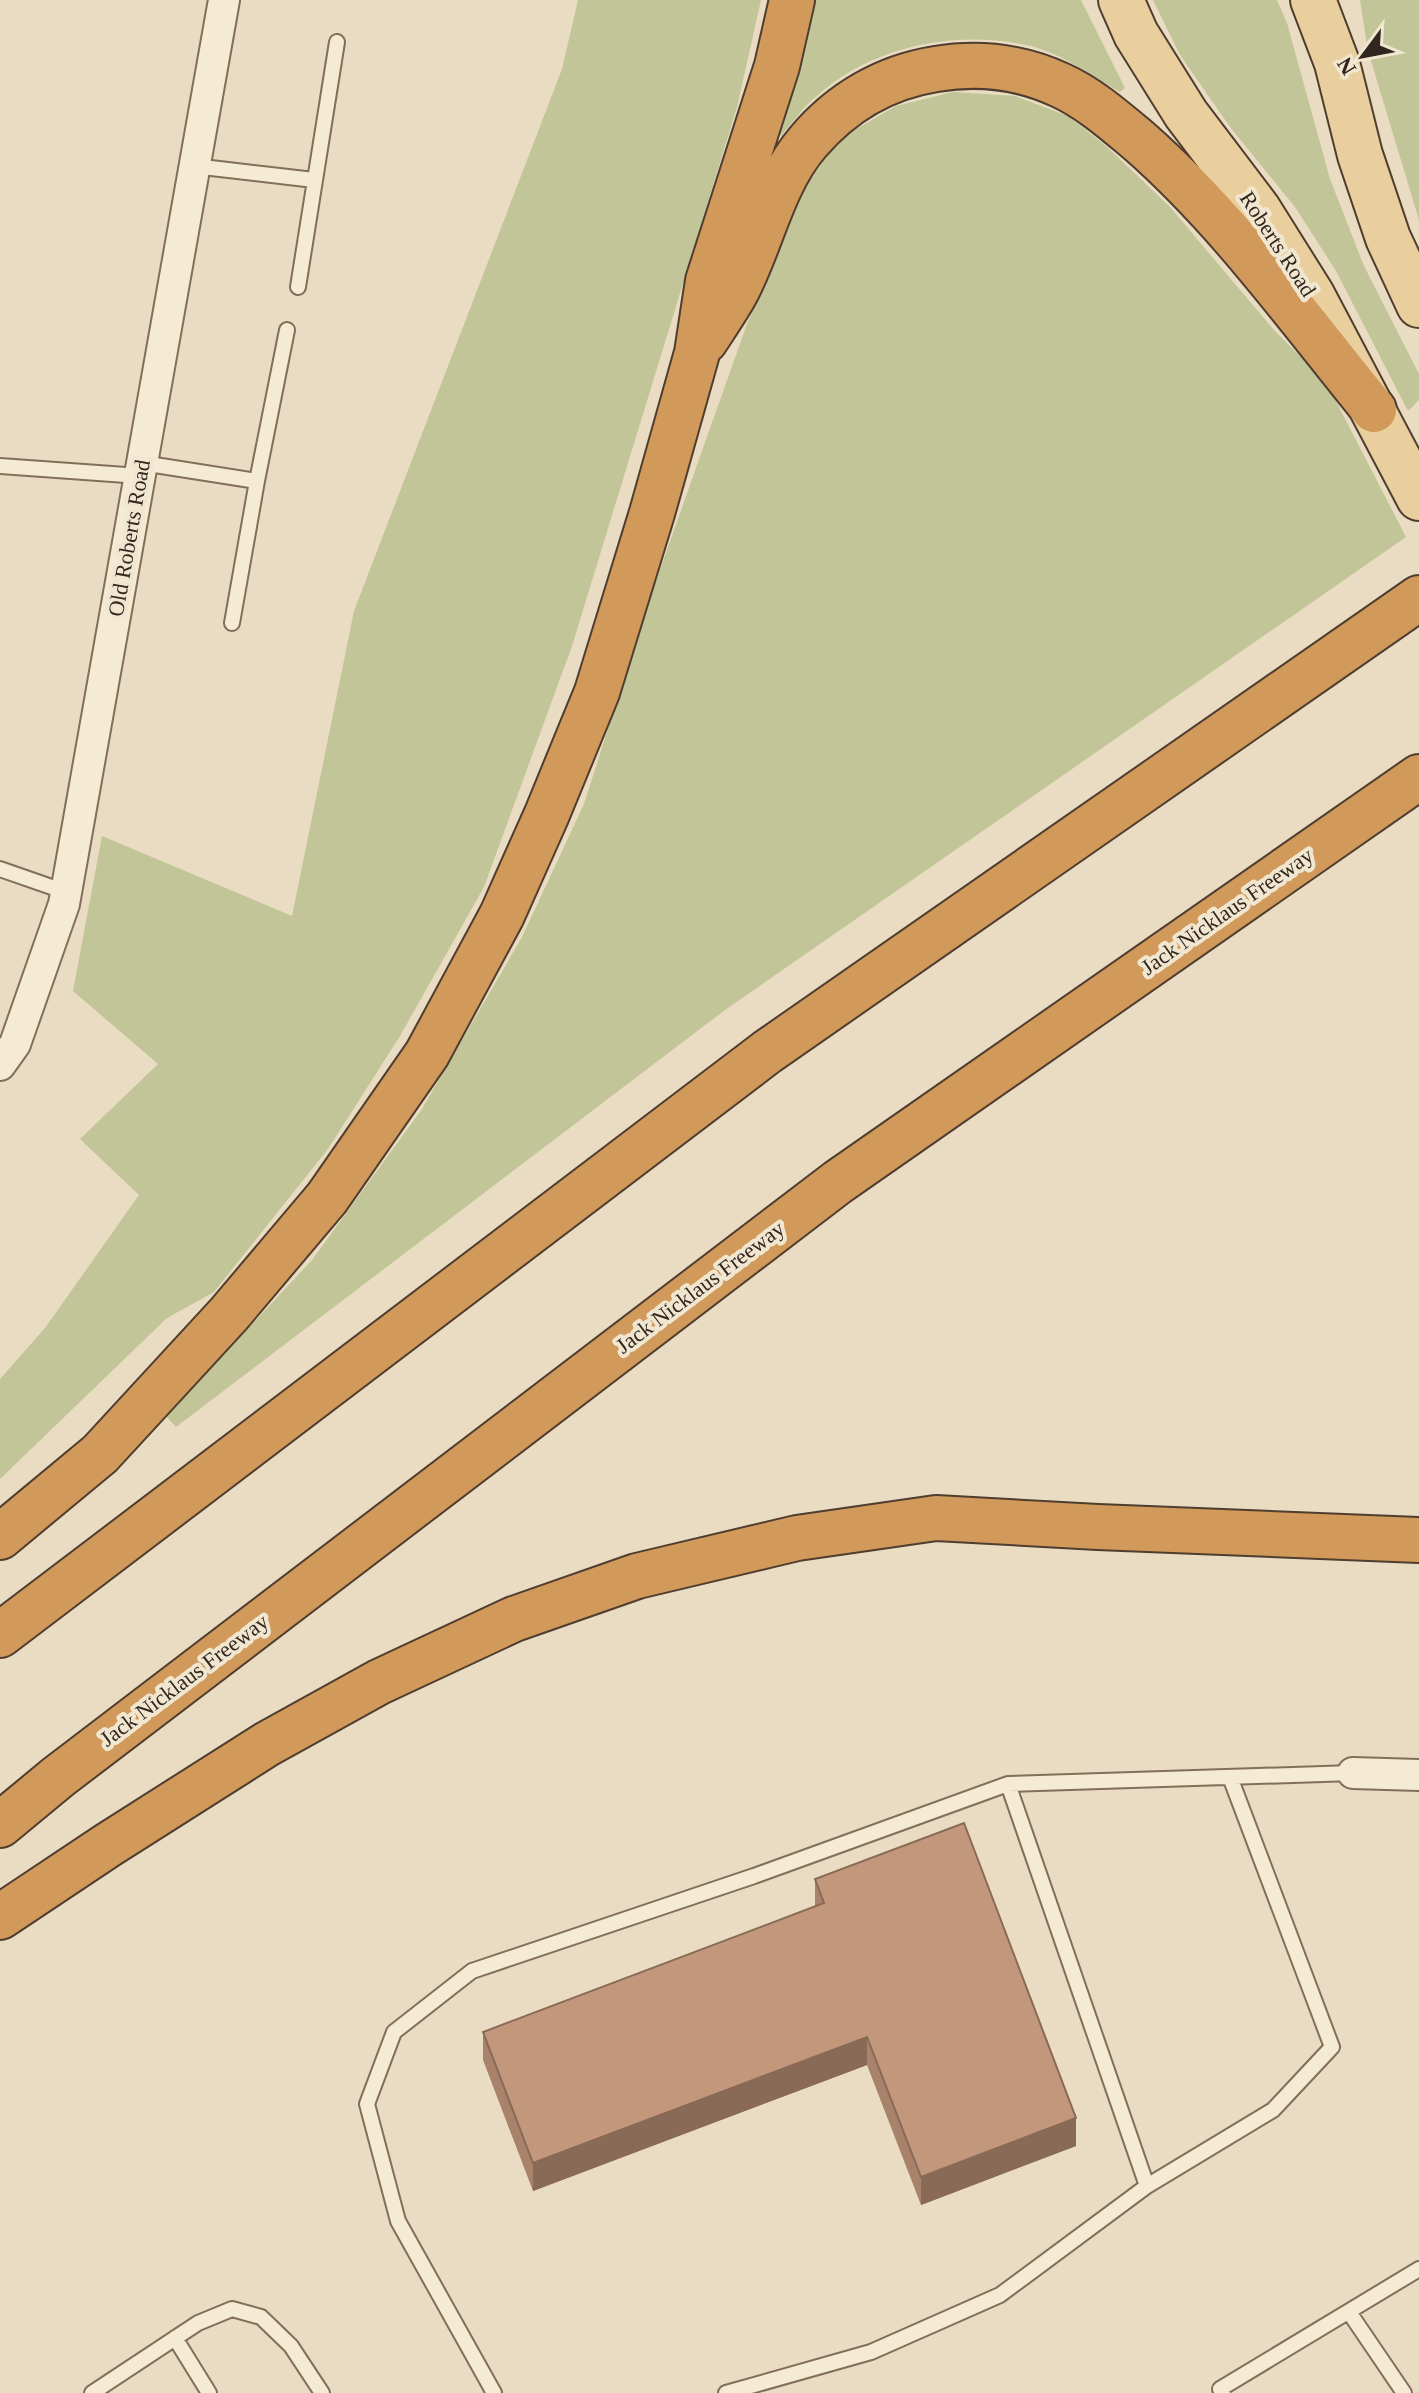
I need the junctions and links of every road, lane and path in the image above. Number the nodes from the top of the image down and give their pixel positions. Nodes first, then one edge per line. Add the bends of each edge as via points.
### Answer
1 (224, 0) edge
2 (792, 0) edge
3 (1121, 0) edge
4 (1313, 0) edge
5 (337, 42) dead end
6 (194, 166) junction
7 (314, 180) junction
8 (298, 287) dead end
9 (1419, 305) edge
10 (287, 330) dead end
11 (697, 353) junction
12 (1374, 410) junction
13 (0, 466) edge
14 (141, 470) junction
15 (257, 481) junction
16 (1419, 498) edge
17 (1419, 598) edge
18 (232, 623) dead end
19 (1419, 777) edge
20 (0, 869) edge
21 (66, 892) junction
22 (0, 1065) edge
23 (0, 1537) edge
24 (1419, 1540) edge
25 (0, 1635) edge
26 (1353, 1773) joint
27 (1419, 1775) edge
28 (1230, 1777) junction
29 (1008, 1784) junction
30 (0, 1825) edge
31 (0, 1917) edge
32 (1147, 2186) junction
33 (1419, 2269) edge
34 (1349, 2312) junction
35 (175, 2338) junction
36 (92, 2393) edge
37 (209, 2393) edge
38 (322, 2393) edge
39 (494, 2393) edge
40 (726, 2393) edge
41 (1223, 2393) edge
42 (1404, 2393) edge

1 - 6 street, Old Roberts Road
2 - 11 highway via 777,66 708,281
3 - 12 main road, Roberts Road via 1186,114 1258,209 1312,295
4 - 9 main road via 1388,238
5 - 7 lane
6 - 7 lane
6 - 14 street, Old Roberts Road
7 - 8 lane
10 - 15 lane
11 - 12 highway via 738,289 785,177 825,124 864,93 897,77 989,65 1062,85 1163,162 1245,251
11 - 23 highway via 597,692 502,915 427,1054 327,1198 229,1314 100,1454
12 - 16 main road, Roberts Road
13 - 14 lane
14 - 15 lane
14 - 21 street, Old Roberts Road
15 - 18 lane
17 - 25 highway via 767,1052
19 - 30 highway, Jack Nicklaus Freeway via 838,1182
20 - 21 lane
21 - 22 street, Old Roberts Road via 15,1044
24 - 31 highway via 936,1518 797,1538 637,1576 514,1619 379,1682 267,1744
26 - 27 street
26 - 28 lane
28 - 29 lane
28 - 32 lane via 1332,2047 1273,2110
29 - 32 lane
29 - 39 lane via 472,1971 394,2032 367,2104 398,2221
32 - 40 lane via 1000,2295 871,2352
33 - 34 lane
34 - 41 lane via 1220,2389
34 - 42 lane
35 - 36 lane
35 - 37 lane
35 - 38 lane via 232,2309 261,2317 291,2346

